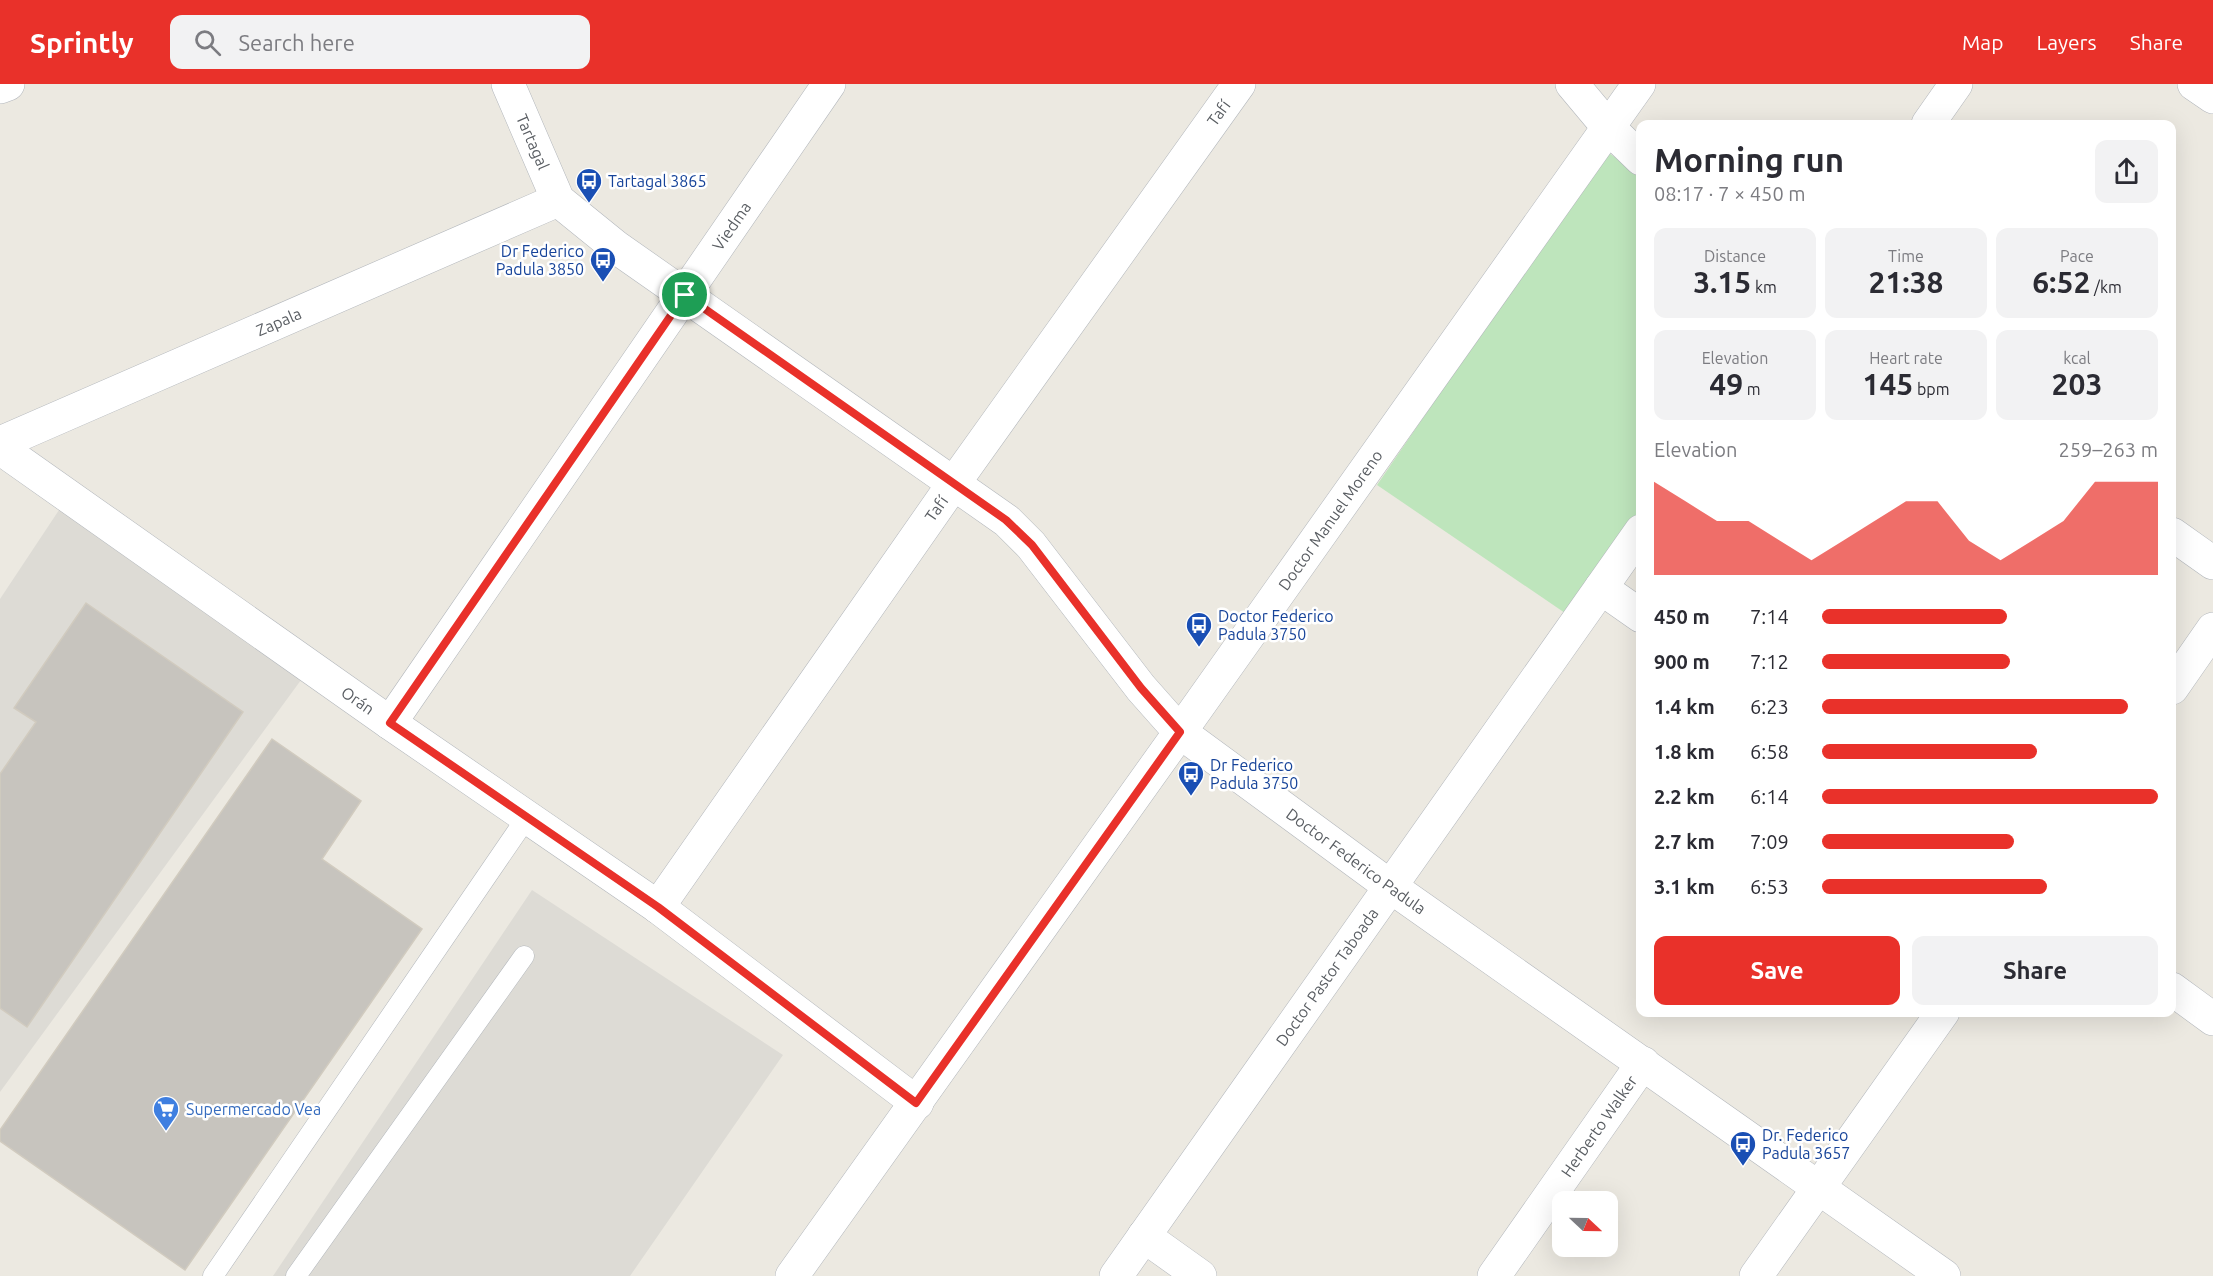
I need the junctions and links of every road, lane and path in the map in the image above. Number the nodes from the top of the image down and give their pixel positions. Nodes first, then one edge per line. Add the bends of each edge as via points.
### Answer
1 (8, 84) edge
2 (508, 84) edge
3 (829, 84) edge
4 (1239, 84) edge
5 (1572, 84) edge
6 (1639, 84) edge
7 (1956, 84) edge
8 (2194, 84) edge
9 (0, 87) edge
10 (2213, 97) edge
11 (1931, 120) edge
12 (1608, 127) junction
13 (1636, 154) edge
14 (558, 200) junction
15 (685, 295) junction
16 (0, 442) edge
17 (0, 447) edge
18 (954, 483) junction
19 (2176, 537) edge
20 (1636, 538) edge
21 (2213, 563) edge
22 (1601, 588) junction
23 (1636, 612) edge
24 (2213, 629) edge
25 (2176, 682) edge
26 (390, 723) junction
27 (1180, 732) junction
28 (527, 817) junction
29 (1390, 886) junction
30 (658, 907) junction
31 (524, 956) dead end
32 (2176, 992) edge
33 (1939, 1017) edge
34 (2213, 1019) edge
35 (1642, 1063) junction
36 (916, 1103) junction
37 (1818, 1186) junction
38 (1144, 1236) junction
39 (213, 1276) edge
40 (296, 1276) edge
41 (792, 1276) edge
42 (1116, 1276) edge
43 (1200, 1276) edge
44 (1494, 1276) edge
45 (1756, 1276) edge
46 (1944, 1276) edge

1 - 9 street
2 - 14 street, Tartagal
3 - 15 street, Viedma
4 - 18 street, Tafí
5 - 12 street
6 - 12 street, Doctor Manuel Moreno
7 - 11 street
8 - 10 street
12 - 13 street
12 - 27 street, Doctor Manuel Moreno
14 - 15 street, Doctor Federico Padula
14 - 16 street, Zapala
15 - 18 street, Doctor Federico Padula
15 - 26 street, Viedma
17 - 26 street, Orán
18 - 27 street, Doctor Federico Padula via 1006,520 1032,545 1141,688
18 - 30 street, Tafí
19 - 21 street
20 - 22 street, Doctor Pastor Taboada
22 - 23 street
22 - 29 street, Doctor Pastor Taboada
24 - 25 street
26 - 28 street, Orán
27 - 29 street, Doctor Federico Padula
27 - 36 street, Doctor Manuel Moreno
28 - 30 street, Orán
28 - 39 lane
29 - 35 street, Doctor Federico Padula
29 - 38 street, Doctor Pastor Taboada
30 - 36 street, Orán
31 - 40 lane
32 - 34 street
33 - 37 street
35 - 37 street, Doctor Federico Padula
35 - 44 street, Herberto Walker
36 - 41 street, Doctor Manuel Moreno
37 - 45 street
37 - 46 street, Doctor Federico Padula
38 - 42 street, Doctor Pastor Taboada
38 - 43 street

